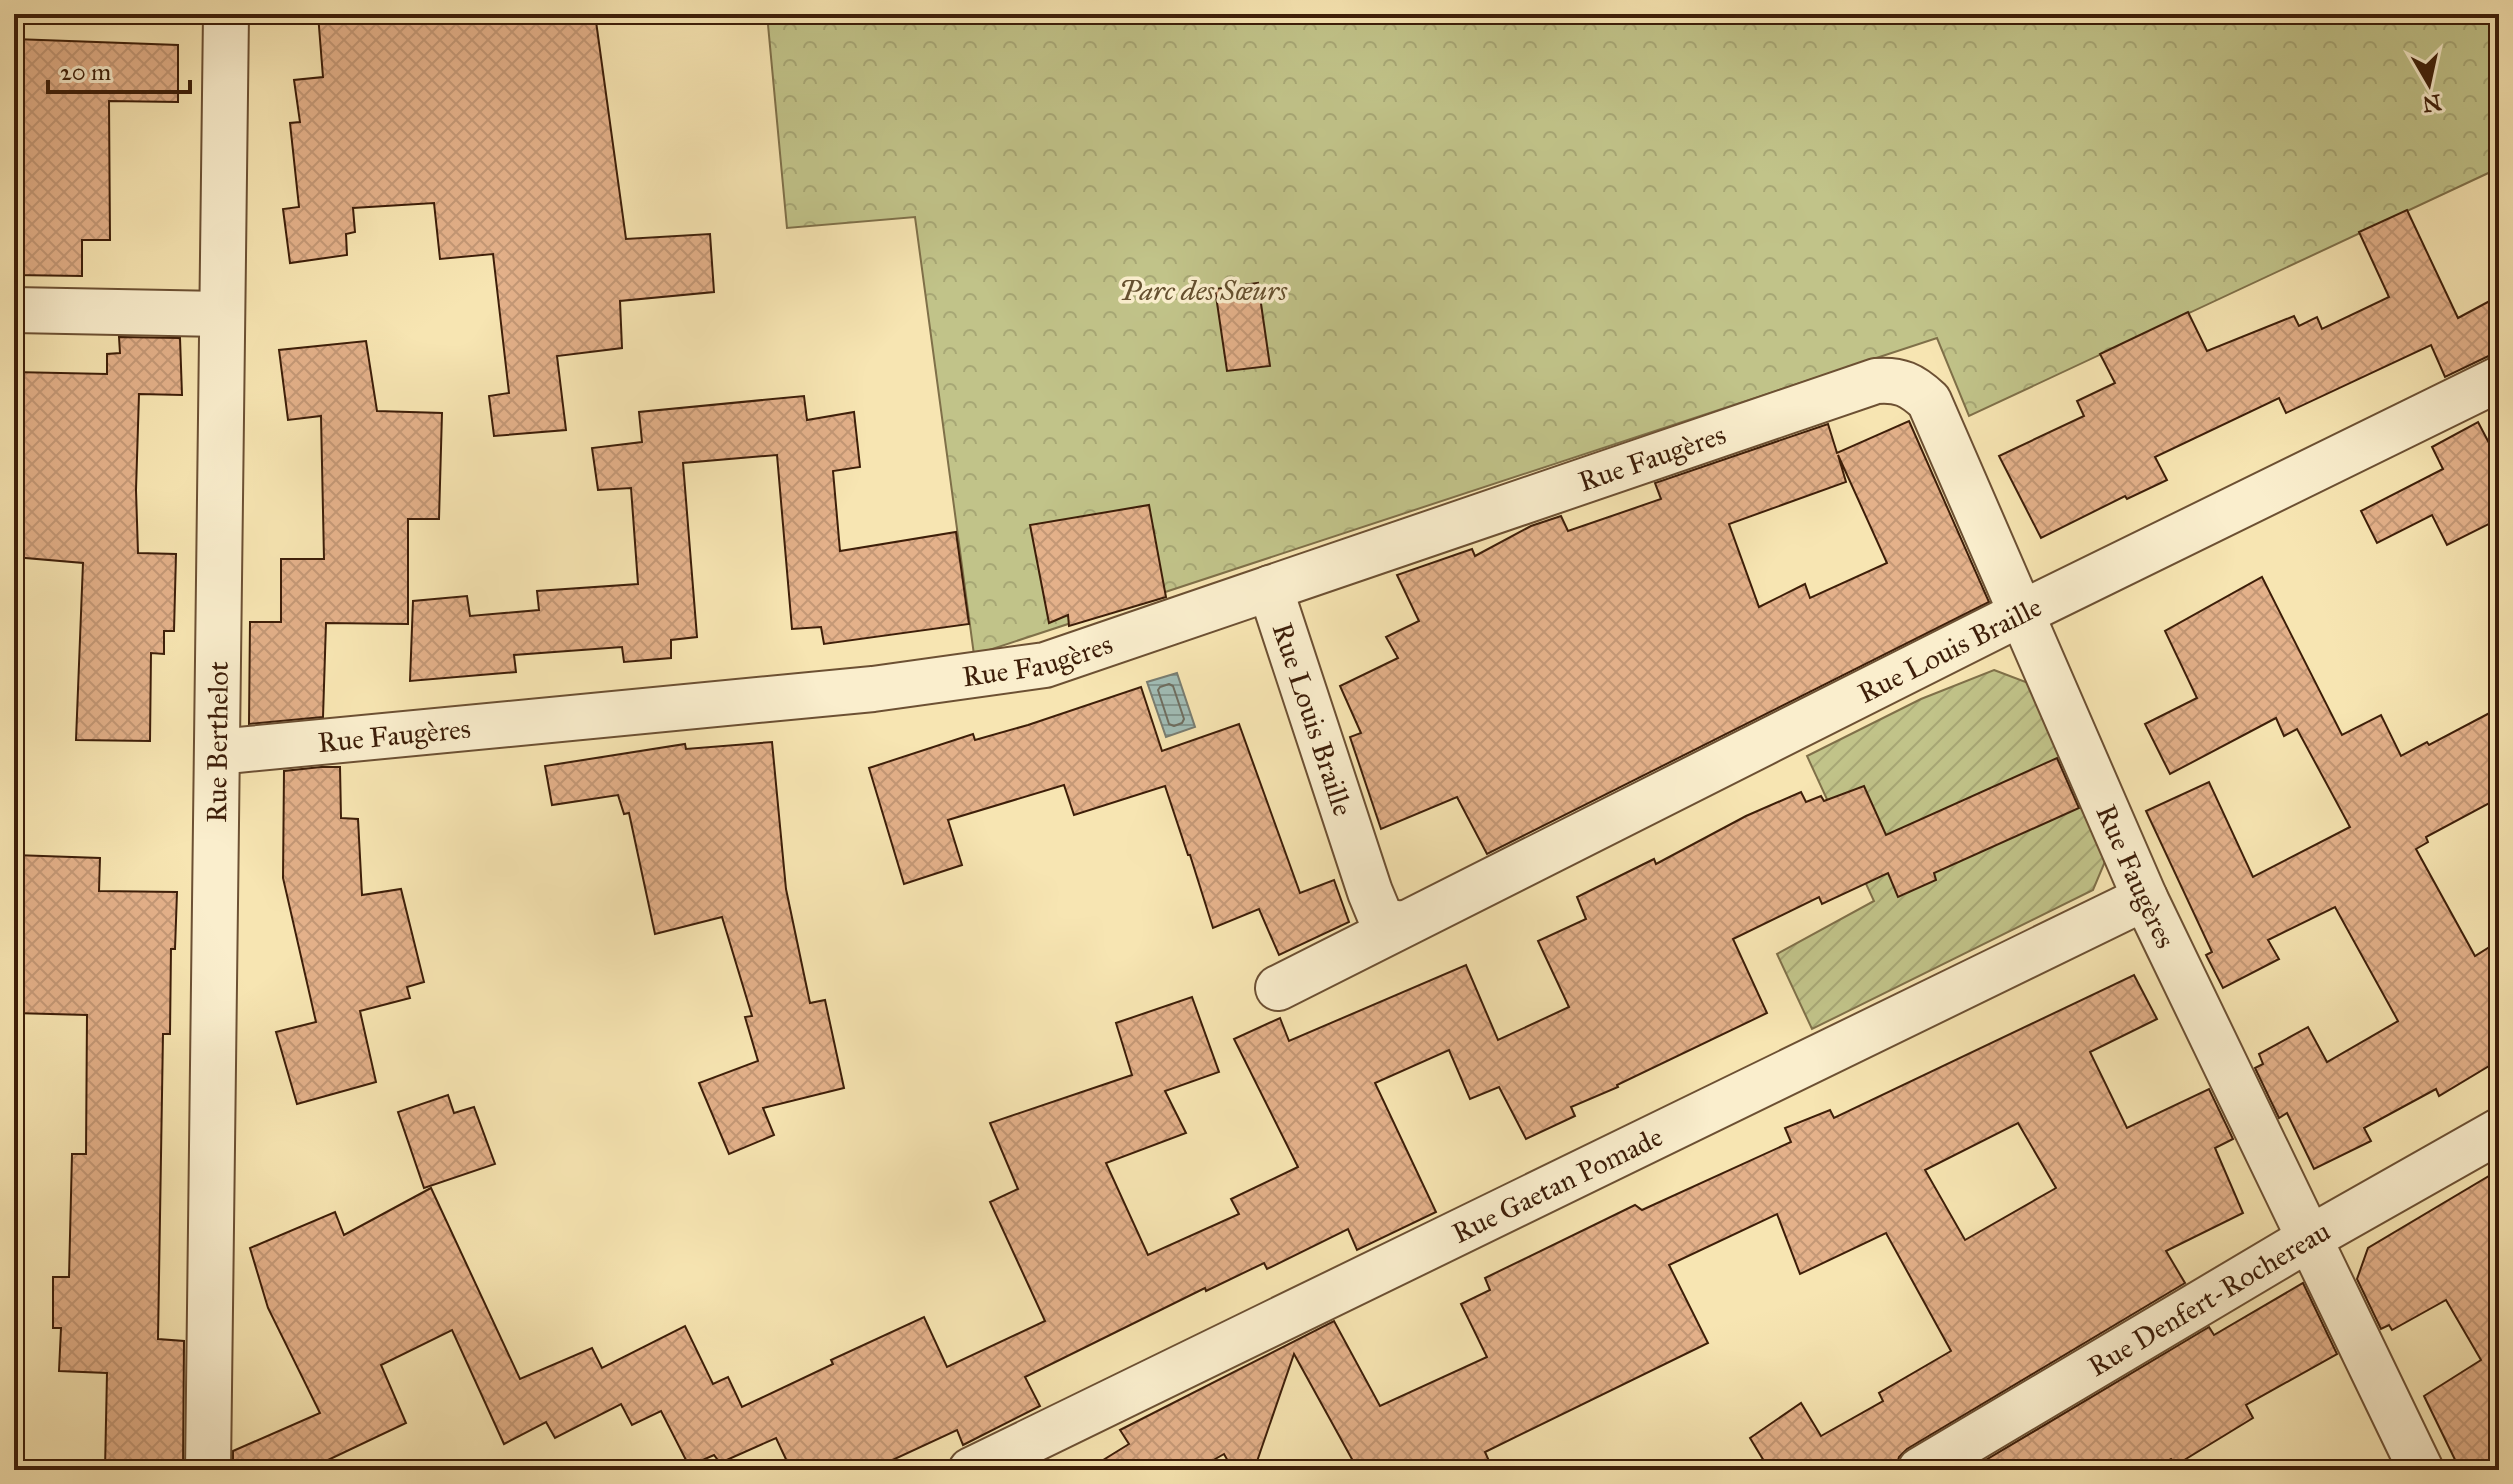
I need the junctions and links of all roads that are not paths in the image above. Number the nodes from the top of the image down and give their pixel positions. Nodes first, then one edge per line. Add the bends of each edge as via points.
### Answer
1 (226, 14) edge
2 (14, 310) edge
3 (221, 314) junction
4 (2499, 379) edge
5 (1270, 588) junction
6 (2022, 613) junction
7 (217, 752) junction
8 (2145, 898) junction
9 (1404, 924) junction
10 (1278, 988) dead end
11 (2499, 1131) edge
12 (2310, 1238) junction
13 (208, 1470) edge
14 (971, 1470) edge
15 (1920, 1470) edge
16 (2421, 1470) edge

1 - 3 street, Rue Berthelot
2 - 3 street
3 - 7 street, Rue Berthelot
4 - 6 street, Rue Louis Braille
5 - 6 street, Rue Faugères via 1876,381 1895,379 1929,401
5 - 7 street, Rue Faugères via 1045,665 873,689
5 - 9 street, Rue Louis Braille via 1370,892 1382,921
6 - 8 street, Rue Faugères
6 - 9 street, Rue Louis Braille
7 - 13 street, Rue Berthelot
8 - 12 street, Rue Faugères
8 - 14 street, Rue Gaetan Pomade
9 - 10 street, Rue Louis Braille
11 - 12 street, Rue Denfert-Rochereau
12 - 15 street, Rue Denfert-Rochereau
12 - 16 street, Rue Faugères

